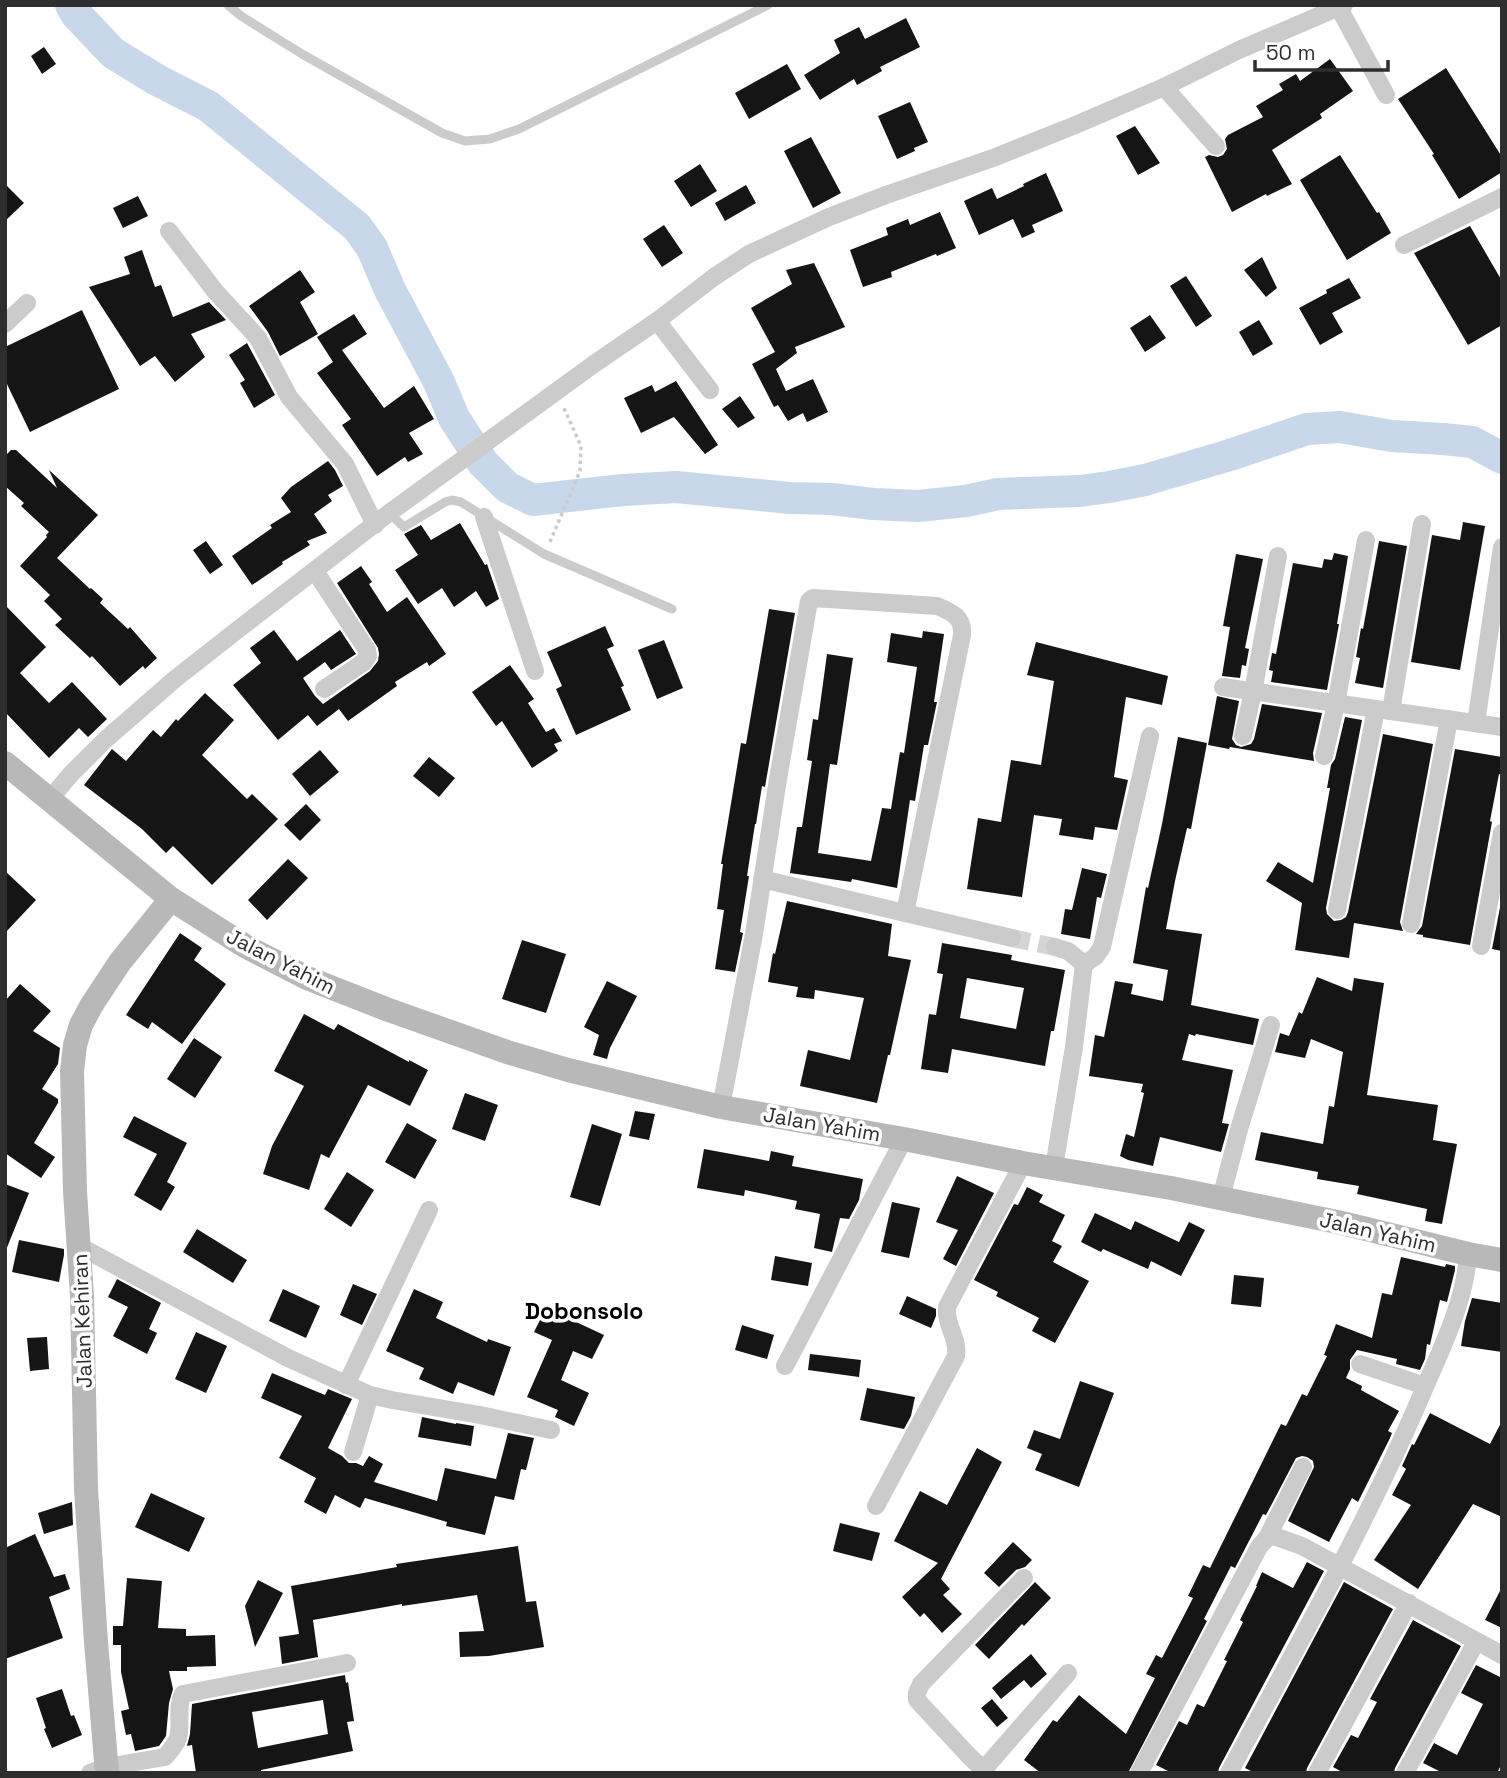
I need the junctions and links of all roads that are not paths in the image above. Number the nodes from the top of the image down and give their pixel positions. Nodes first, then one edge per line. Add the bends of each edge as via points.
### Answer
1 (228, 5) edge
2 (768, 5) edge
3 (1342, 7) edge
4 (1164, 87) junction
5 (1386, 95) dead end
6 (1216, 146) dead end
7 (1502, 197) edge
8 (169, 231) dead end
9 (1404, 245) dead end
10 (27, 303) dead end
11 (657, 321) junction
12 (5, 324) edge
13 (710, 390) dead end
14 (389, 513) junction
15 (484, 517) junction
16 (1422, 524) dead end
17 (374, 525) junction
18 (1366, 540) dead end
19 (1502, 547) edge
20 (1278, 556) dead end
21 (314, 571) junction
22 (672, 609) dead end
23 (535, 671) dead end
24 (1223, 687) dead end
25 (324, 689) dead end
26 (1253, 692) junction
27 (1336, 704) junction
28 (1383, 710) junction
29 (1449, 719) junction
30 (1476, 723) junction
31 (1502, 727) edge
32 (1150, 736) dead end
33 (1243, 736) dead end
34 (1324, 756) dead end
35 (5, 763) edge
36 (49, 800) junction
37 (1502, 833) edge
38 (762, 878) junction
39 (171, 899) junction
40 (1337, 910) dead end
41 (905, 913) junction
42 (1411, 924) dead end
43 (1013, 938) tunnel mouth
44 (1481, 946) dead end
45 (1055, 947) tunnel mouth
46 (1084, 964) junction
47 (1271, 1025) dead end
48 (721, 1107) junction
49 (904, 1139) junction
50 (1023, 1163) junction
51 (1055, 1167) junction
52 (1221, 1198) junction
53 (429, 1210) dead end
54 (79, 1246) junction
55 (1468, 1254) junction
56 (1502, 1260) edge
57 (1360, 1364) dead end
58 (785, 1366) dead end
59 (346, 1385) junction
60 (1425, 1386) junction
61 (370, 1395) junction
62 (551, 1430) dead end
63 (353, 1452) dead end
64 (1303, 1467) dead end
65 (876, 1506) dead end
66 (1267, 1538) junction
67 (1340, 1566) junction
68 (1024, 1578) dead end
69 (1409, 1603) junction
70 (1476, 1642) junction
71 (1502, 1655) edge
72 (347, 1663) dead end
73 (1068, 1673) dead end
74 (168, 1765) edge
75 (101, 1771) edge
76 (986, 1771) edge
77 (1139, 1773) edge
78 (1228, 1773) edge
79 (1317, 1773) edge
80 (1405, 1773) edge

1 - 2 lane via 302,54 442,133 466,141 519,129
3 - 4 street
3 - 5 street
4 - 6 street
4 - 11 street via 785,237 737,261
7 - 9 street
8 - 17 street via 258,338 289,397 345,464
10 - 12 street
11 - 13 street
11 - 14 street
14 - 15 lane via 404,527 452,500
14 - 17 street
15 - 22 lane via 544,554
15 - 23 street
16 - 28 street
17 - 21 street
18 - 27 street
19 - 30 street
20 - 26 street
21 - 25 street via 368,656
21 - 36 street via 165,687 105,740
24 - 26 street
26 - 27 street
26 - 33 street
27 - 28 street
27 - 34 street
28 - 29 street
28 - 40 street
29 - 30 street
29 - 42 street
30 - 31 street
32 - 46 street via 1102,947
35 - 36 street, Jalan Yahim
36 - 39 street, Jalan Yahim
37 - 44 street
38 - 41 street
38 - 41 street via 809,601 937,606 951,611 963,628
38 - 48 street
39 - 48 street, Jalan Yahim via 279,965 386,1009 568,1070
39 - 54 street, Jalan Kehiran via 91,1006 75,1045 73,1126
41 - 43 street
45 - 46 street
46 - 51 street
47 - 52 street
48 - 49 street, Jalan Yahim
49 - 50 street, Jalan Yahim
49 - 58 street
50 - 51 street, Jalan Yahim
50 - 65 street via 947,1307 956,1356
51 - 52 street, Jalan Yahim
52 - 55 street, Jalan Yahim
53 - 59 street
54 - 59 street
54 - 75 street, Jalan Kehiran
55 - 56 street, Jalan Yahim
55 - 60 street via 1467,1274 1450,1329
57 - 60 street
59 - 61 street
60 - 67 street
61 - 62 street
61 - 63 street
64 - 66 street
66 - 67 street via 1274,1536 1302,1546
66 - 77 street
67 - 69 street
67 - 78 street
68 - 76 street via 917,1693 917,1700
69 - 70 street
69 - 79 street
70 - 71 street
70 - 80 street
72 - 74 street via 183,1693 178,1736
73 - 76 street
74 - 75 street

